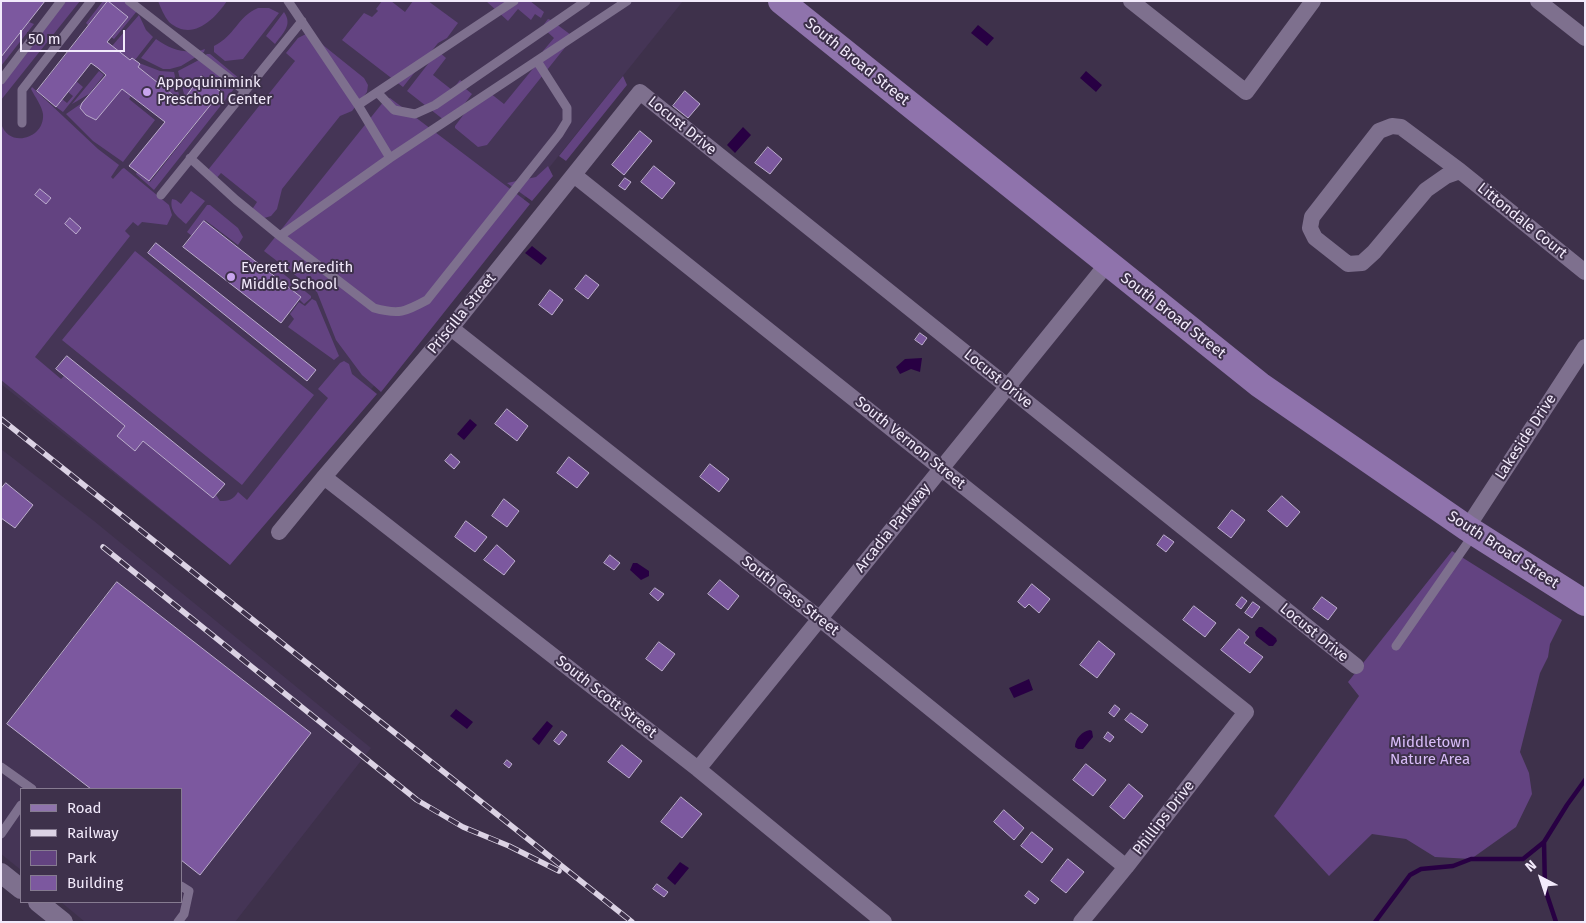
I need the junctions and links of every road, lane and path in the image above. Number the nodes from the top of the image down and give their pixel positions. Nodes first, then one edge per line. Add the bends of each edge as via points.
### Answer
1 (61, 1) edge
2 (91, 1) edge
3 (129, 1) edge
4 (288, 1) edge
5 (514, 1) edge
6 (586, 1) edge
7 (626, 1) edge
8 (781, 1) edge
9 (1131, 1) edge
10 (1313, 1) edge
11 (1538, 1) edge
12 (302, 21) junction
13 (1585, 38) edge
14 (537, 61) junction
15 (1, 80) edge
16 (245, 91) junction
17 (640, 92) joint
18 (378, 93) junction
19 (358, 105) junction
20 (22, 123) dead end
21 (190, 158) junction
22 (390, 158) junction
23 (1460, 171) junction
24 (574, 175) junction
25 (161, 195) dead end
26 (280, 236) junction
27 (1107, 264) junction
28 (1585, 272) edge
29 (451, 328) junction
30 (1585, 347) edge
31 (1008, 387) junction
32 (941, 468) junction
33 (324, 477) junction
34 (1472, 526) junction
35 (279, 532) dead end
36 (1585, 592) edge
37 (1585, 604) edge
38 (820, 619) junction
39 (1396, 646) dead end
40 (1356, 666) dead end
41 (1246, 712) joint
42 (1, 766) edge
43 (698, 769) junction
44 (31, 788) edge
45 (20, 806) edge
46 (1, 834) edge
47 (1126, 867) junction
48 (1, 873) edge
49 (20, 887) edge
50 (182, 887) edge
51 (39, 903) edge
52 (63, 922) edge
53 (178, 922) edge
54 (884, 922) edge
55 (1081, 922) edge

1 - 15 lane
2 - 20 lane via 22,90
3 - 16 lane
4 - 12 lane
5 - 18 lane
6 - 18 lane via 435,105 415,114 394,110
7 - 14 lane
8 - 27 main road, South Broad Street
9 - 10 street via 1246,92
11 - 13 street
12 - 16 lane
12 - 19 lane
14 - 22 lane
14 - 26 lane via 567,108 567,121 427,300 409,310 391,313 374,308
16 - 21 lane
17 - 24 street, Priscilla Street
17 - 31 street, Locust Drive
18 - 19 lane
19 - 22 lane
21 - 25 lane
21 - 26 lane
22 - 26 lane
23 - 23 street, Littondale Court via 1401,127 1392,126 1379,131 1312,217 1310,228 1315,238 1348,264 1362,263 1426,190
23 - 28 street, Littondale Court
24 - 29 street, Priscilla Street
24 - 32 street, South Vernon Street
27 - 31 street, Arcadia Parkway
27 - 34 main road, South Broad Street via 1260,385
29 - 33 street, Priscilla Street
29 - 38 street, South Cass Street
30 - 34 street, Lakeside Drive
31 - 32 street, Arcadia Parkway
31 - 40 street, Locust Drive
32 - 38 street, Arcadia Parkway
32 - 41 street, South Vernon Street
33 - 35 street, Priscilla Street
33 - 43 street, South Scott Street
34 - 36 street
34 - 37 main road, South Broad Street
34 - 39 lane
38 - 43 street, Arcadia Parkway
38 - 47 street, South Cass Street
41 - 47 street, Phillips Drive
42 - 44 lane
43 - 54 street, South Scott Street
45 - 46 lane
47 - 55 street, Phillips Drive
48 - 49 street
50 - 53 lane via 189,891 184,914
51 - 52 street

